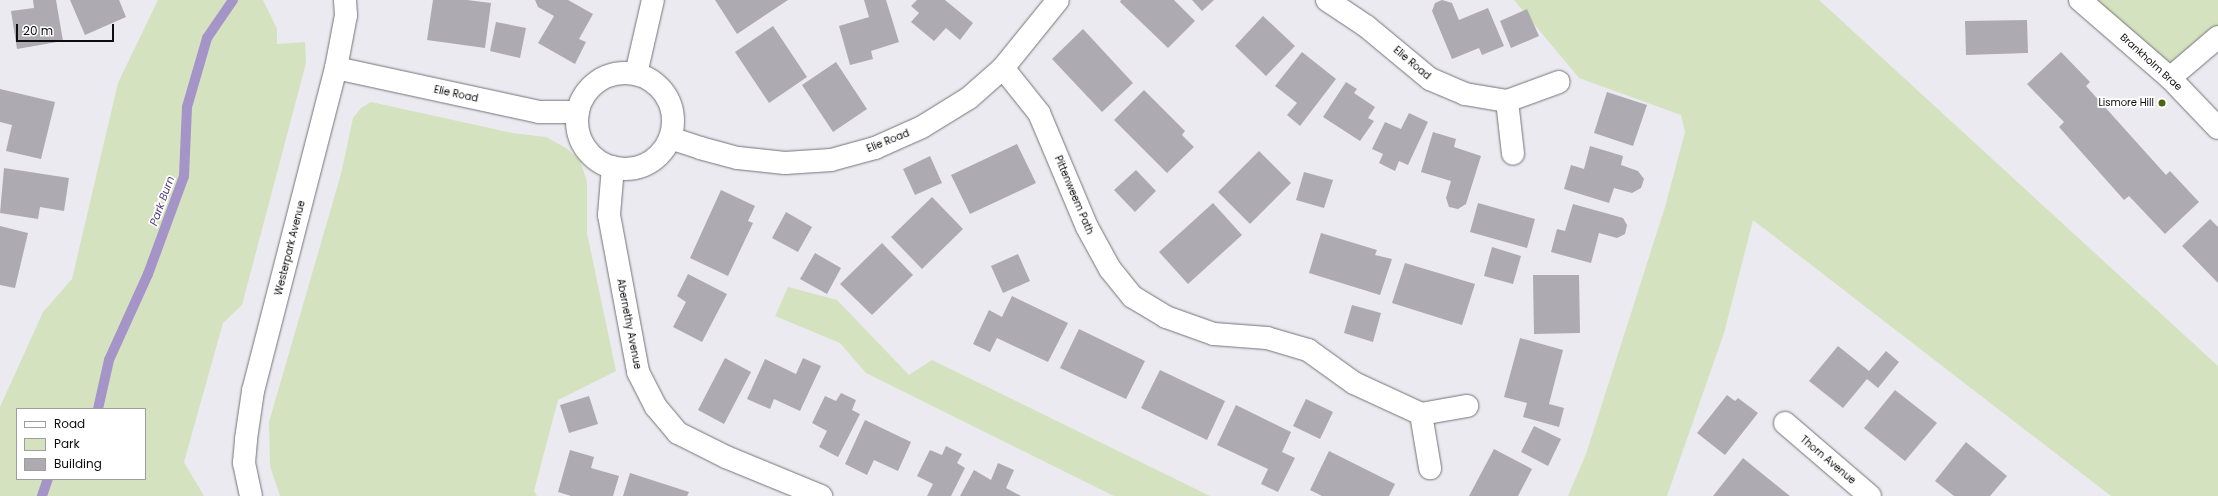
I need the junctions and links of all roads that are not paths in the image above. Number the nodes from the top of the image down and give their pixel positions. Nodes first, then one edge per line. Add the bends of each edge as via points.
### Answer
1 (653, 0) edge
2 (1058, 0) edge
3 (1327, 0) edge
4 (2080, 0) edge
5 (345, 7) edge
6 (2218, 36) edge
7 (336, 68) junction
8 (1004, 68) junction
9 (636, 74) junction
10 (2170, 78) junction
11 (1559, 82) dead end
12 (1507, 101) junction
13 (578, 112) junction
14 (2218, 128) edge
15 (670, 138) junction
16 (1513, 154) dead end
17 (613, 167) junction
18 (1467, 406) dead end
19 (1421, 414) junction
20 (1785, 423) dead end
21 (1430, 468) dead end
22 (251, 496) edge
23 (821, 496) edge
24 (1870, 496) edge

1 - 9 street
2 - 8 street, Elie Road
3 - 12 street, Elie Road via 1366,26 1430,79 1465,94
4 - 10 street, Brankholm Brae
5 - 7 street, Westerpark Avenue
6 - 10 street
7 - 13 street, Elie Road via 539,112
7 - 22 street, Westerpark Avenue via 253,390 244,463
8 - 15 street, Elie Road via 969,98 922,127 875,148 831,160 785,163 738,158
8 - 19 street, Pittenweem Path via 1039,113 1086,227 1110,269 1134,297 1166,317 1214,334 1266,338 1308,350 1354,383
9 - 13 street via 609,76 594,84 583,97
9 - 15 street via 651,80 663,92 671,107 673,123
10 - 14 street, Brankholm Brae
11 - 12 street, Elie Road
12 - 16 street
13 - 17 street via 577,126 581,142 591,156
15 - 17 street via 654,160 639,168
17 - 23 street, Abernethy Avenue via 609,215 638,372 656,407 678,433 726,457
18 - 19 street
19 - 21 street
20 - 24 street, Thorn Avenue

